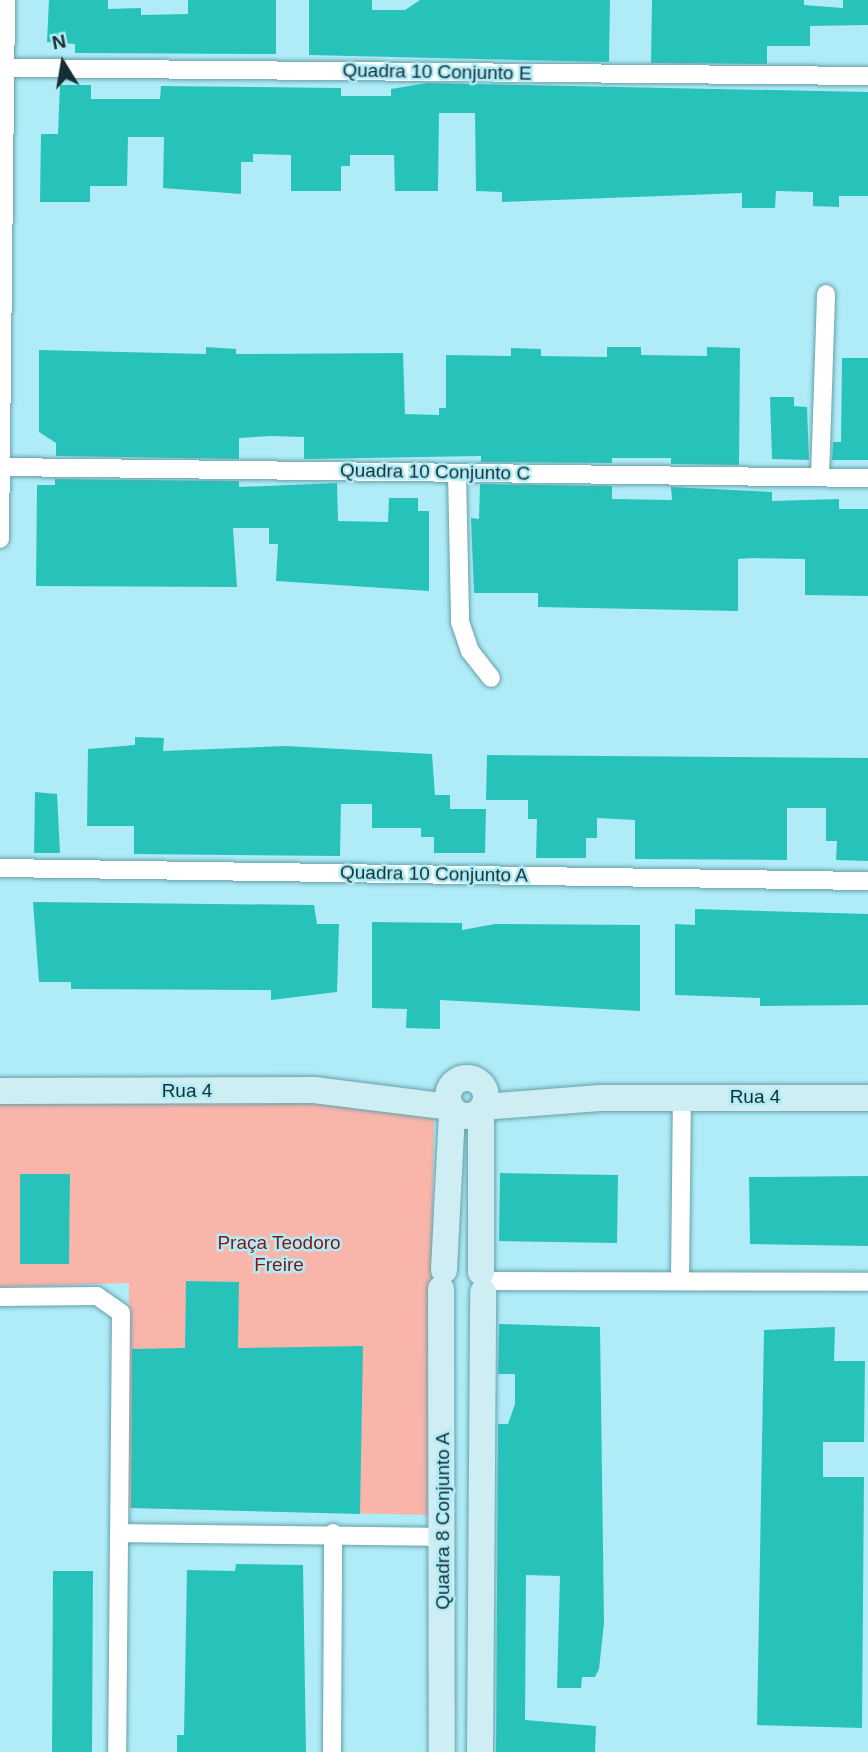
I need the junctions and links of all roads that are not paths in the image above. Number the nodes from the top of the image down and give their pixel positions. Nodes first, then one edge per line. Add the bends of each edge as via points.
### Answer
1 (6, 0) edge
2 (6, 68) junction
3 (868, 76) edge
4 (2, 266) edge
5 (826, 294) dead end
6 (2, 467) edge
7 (457, 473) junction
8 (820, 477) junction
9 (868, 478) edge
10 (0, 539) edge
11 (491, 678) dead end
12 (0, 868) edge
13 (868, 881) edge
14 (0, 1091) edge
15 (682, 1097) junction
16 (868, 1098) edge
17 (452, 1101) junction
18 (482, 1102) junction
19 (442, 1280) junction
20 (680, 1280) junction
21 (483, 1282) junction
22 (868, 1282) edge
23 (0, 1297) edge
24 (120, 1533) junction
25 (333, 1533) junction
26 (444, 1536) junction
27 (481, 1725) junction
28 (442, 1739) edge
29 (117, 1752) edge
30 (332, 1752) edge
31 (480, 1752) edge

1 - 2 street
2 - 3 street, Quadra 10 Conjunto E
2 - 4 street
4 - 6 street
5 - 8 street
6 - 7 street, Quadra 10 Conjunto C
6 - 10 street
7 - 8 street, Quadra 10 Conjunto C
7 - 11 street via 460,622 470,651
8 - 9 street, Quadra 10 Conjunto C
12 - 13 street, Quadra 10 Conjunto A
14 - 17 street, Rua 4 via 374,1095
15 - 16 street, Rua 4
15 - 18 street, Rua 4
15 - 20 street
17 - 18 street, Rua 4 via 463,1116
17 - 19 street, Quadra 8 Conjunto A
18 - 21 street, Quadra 8 Conjunto A
19 - 21 street via 463,1261
19 - 21 street via 446,1298 466,1305
19 - 26 street, Quadra 8 Conjunto A
20 - 21 street
20 - 22 street
21 - 27 street, Quadra 8 Conjunto A
23 - 24 street via 97,1296 121,1313
24 - 25 street
24 - 29 street
25 - 26 street
25 - 30 street
26 - 28 street, Quadra 8 Conjunto A
27 - 28 street via 457,1717
27 - 31 street, Quadra 8 Conjunto A

